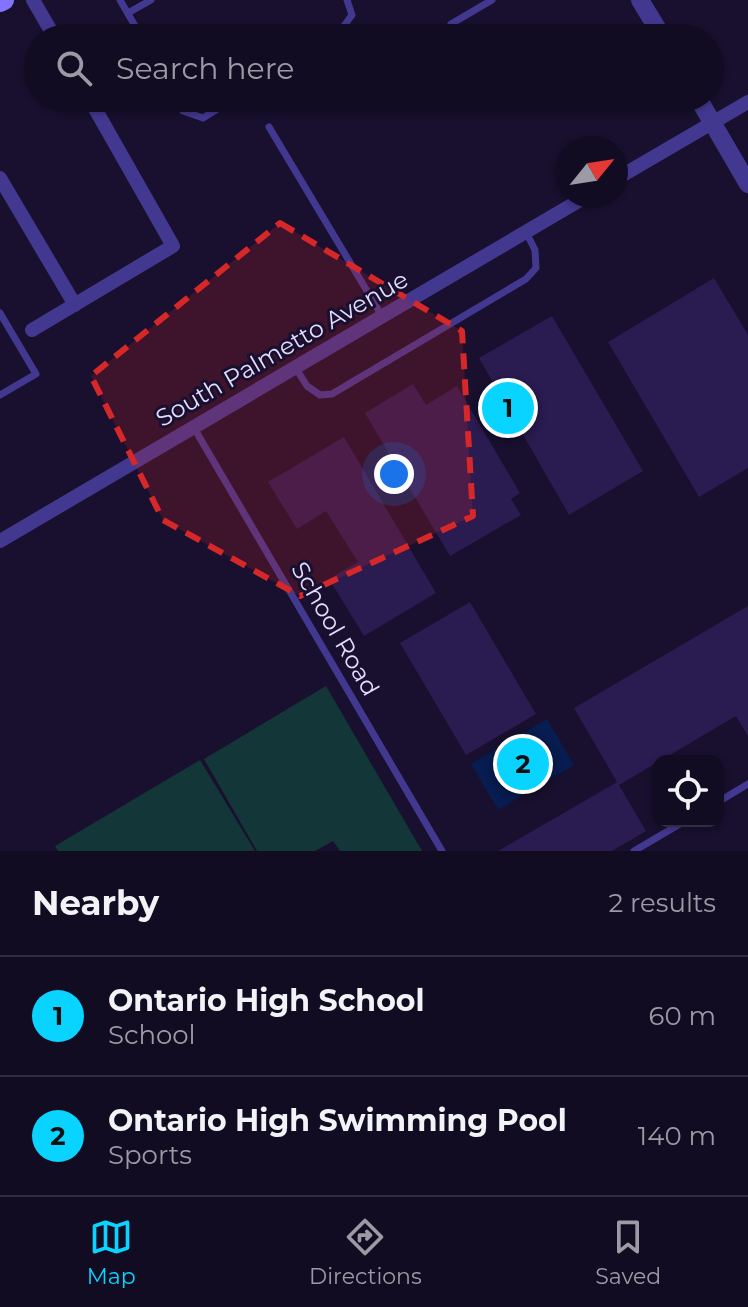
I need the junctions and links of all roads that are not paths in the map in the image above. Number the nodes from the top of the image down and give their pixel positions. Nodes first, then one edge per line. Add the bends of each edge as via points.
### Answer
1 (33, 0) edge
2 (120, 0) edge
3 (151, 0) edge
4 (347, 0) edge
5 (492, 0) edge
6 (640, 0) edge
7 (128, 13) junction
8 (47, 24) edge
9 (134, 24) edge
10 (345, 24) edge
11 (451, 24) dead end
12 (655, 24) edge
13 (748, 102) edge
14 (97, 112) edge
15 (186, 112) edge
16 (213, 112) edge
17 (706, 112) edge
18 (713, 123) junction
19 (269, 127) dead end
20 (628, 172) edge
21 (0, 178) edge
22 (748, 184) edge
23 (567, 208) edge
24 (526, 232) junction
25 (75, 305) junction
26 (0, 313) edge
27 (382, 316) junction
28 (32, 330) dead end
29 (295, 367) junction
30 (0, 395) edge
31 (192, 427) junction
32 (0, 541) edge
33 (748, 784) edge
34 (724, 798) edge
35 (675, 827) edge
36 (442, 851) edge
37 (634, 851) edge

1 - 8 street
2 - 7 lane
3 - 7 lane
4 - 10 lane via 352,15
5 - 11 lane
6 - 12 street
7 - 9 lane
13 - 18 street
14 - 25 street via 173,246
15 - 16 lane via 203,118
17 - 18 street
18 - 20 street
18 - 22 street
19 - 27 lane
21 - 25 street
23 - 24 street, South Palmetto Avenue
24 - 27 street, South Palmetto Avenue
24 - 29 lane via 536,268 526,279 332,394 320,395 307,386
25 - 28 street
26 - 30 lane via 36,374
27 - 29 street, South Palmetto Avenue
29 - 31 street, South Palmetto Avenue
31 - 32 street, South Palmetto Avenue
31 - 36 lane, School Road
33 - 34 lane
35 - 37 lane

